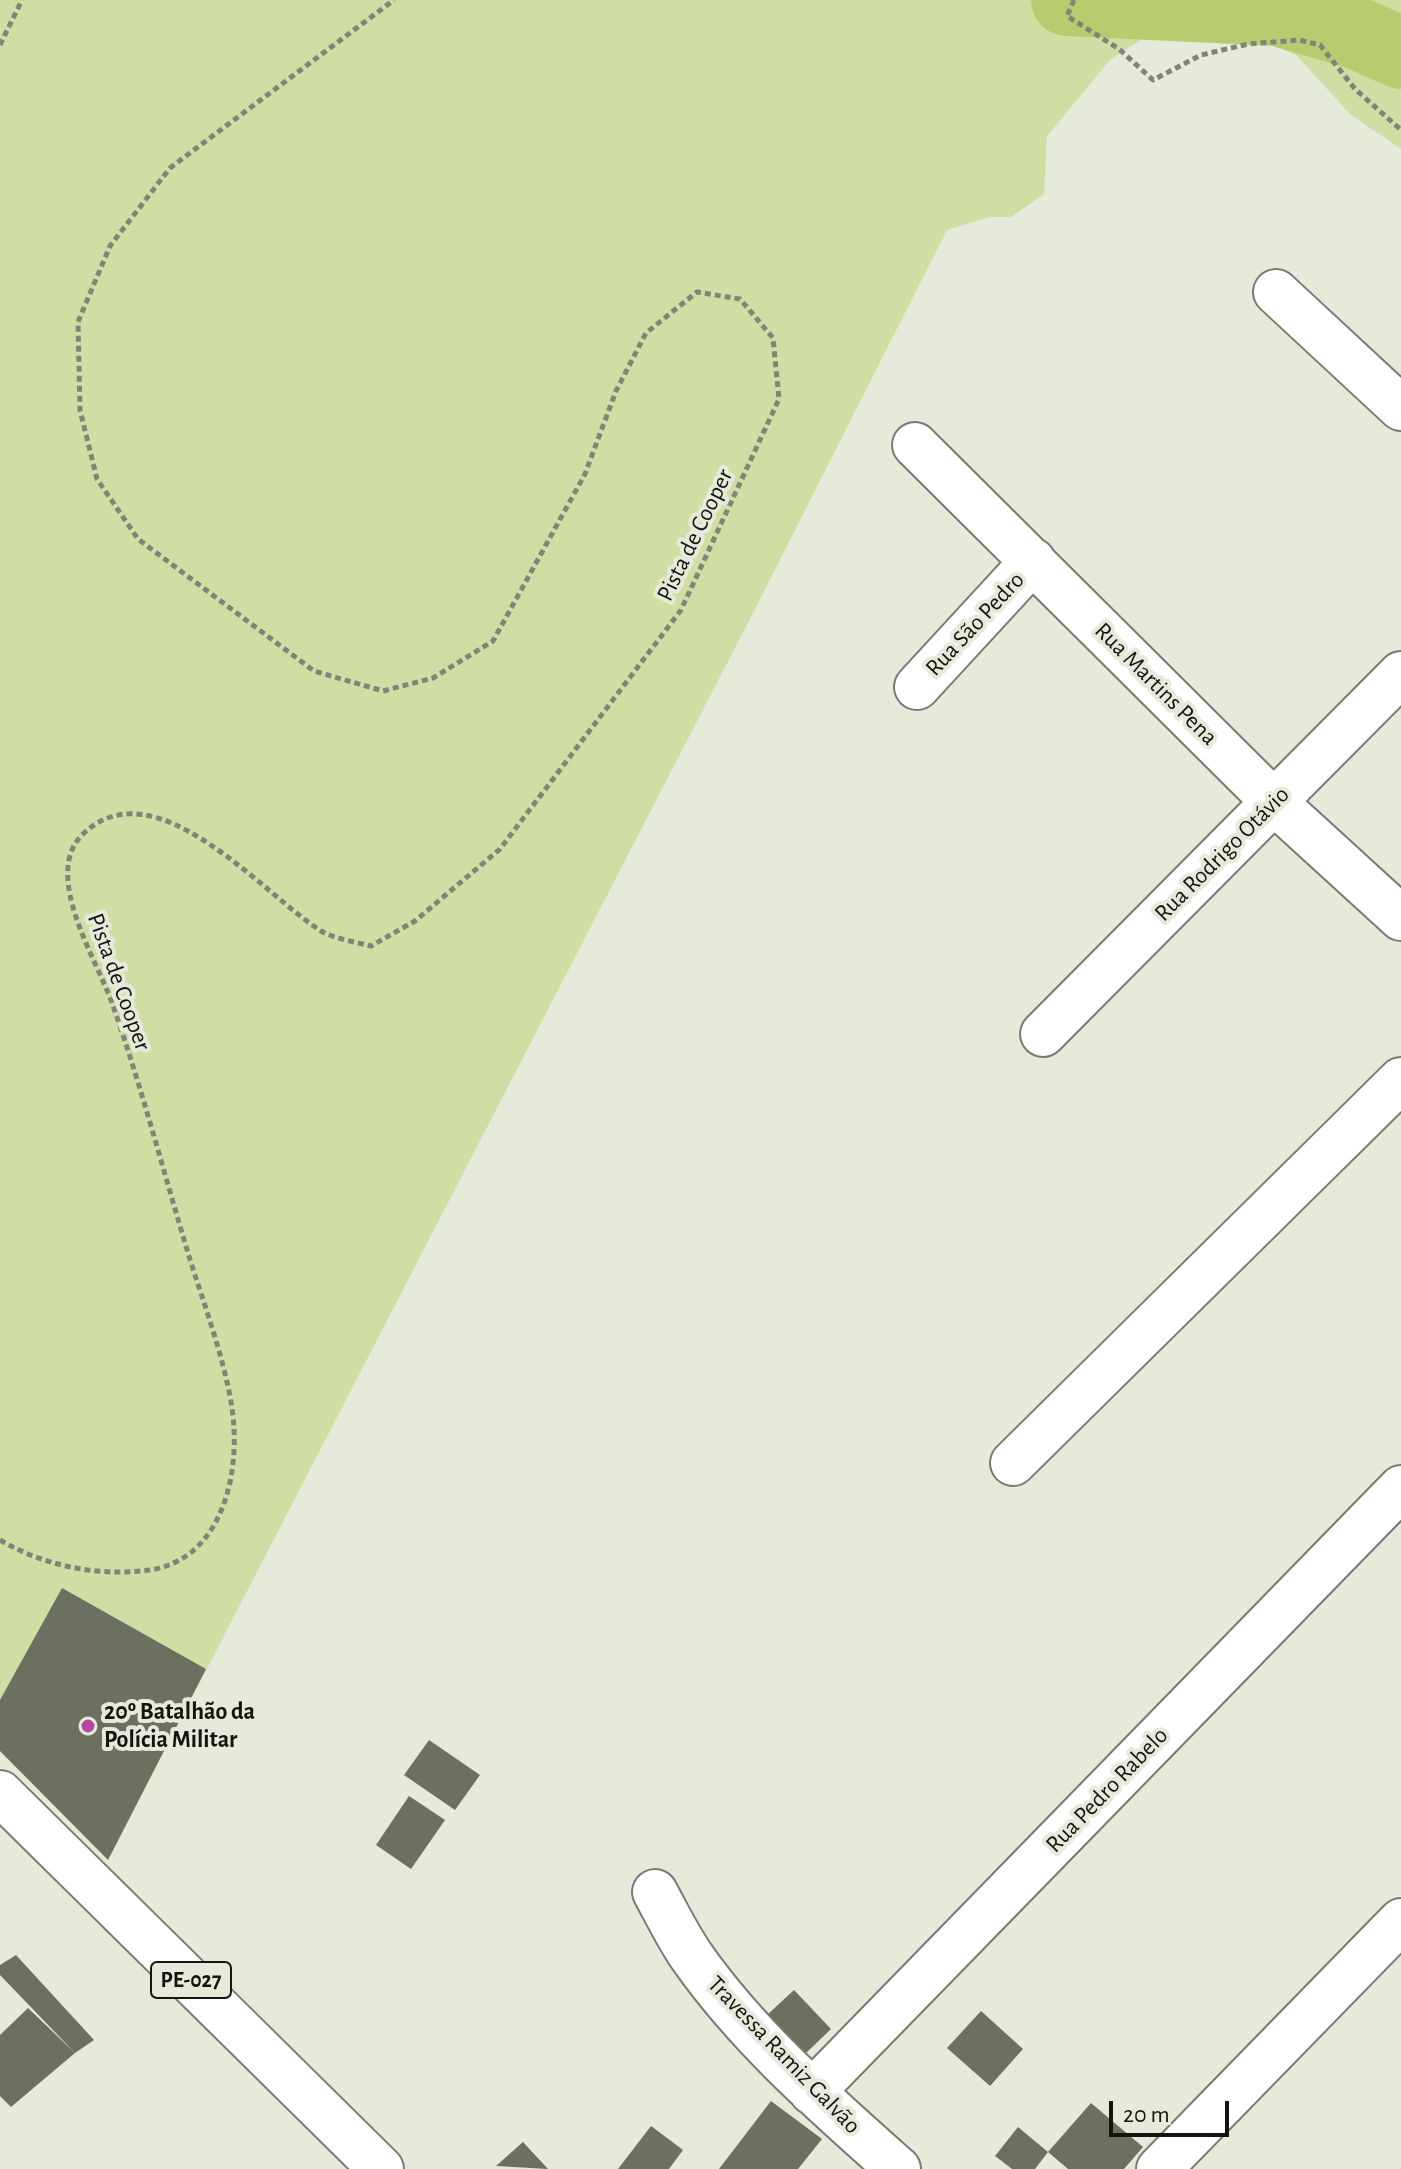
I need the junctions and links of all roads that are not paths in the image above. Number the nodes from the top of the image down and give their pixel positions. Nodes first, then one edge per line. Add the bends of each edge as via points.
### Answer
1 (1276, 292) dead end
2 (1401, 408) edge
3 (915, 445) dead end
4 (1033, 561) junction
5 (1401, 674) edge
6 (917, 687) dead end
7 (1274, 802) junction
8 (1401, 918) edge
9 (1043, 1034) dead end
10 (1401, 1080) edge
11 (1013, 1463) dead end
12 (1401, 1488) edge
13 (0, 1793) edge
14 (655, 1892) dead end
15 (1401, 1921) edge
16 (812, 2092) junction
17 (381, 2169) edge
18 (898, 2169) edge
19 (1159, 2169) edge

1 - 2 street
3 - 4 street, Rua Martins Pena
4 - 6 street, Rua São Pedro
4 - 7 street, Rua Martins Pena
5 - 7 street, Rua Rodrigo Otávio
7 - 8 street, Rua Martins Pena
7 - 9 street, Rua Rodrigo Otávio
10 - 11 street
12 - 16 street, Rua Pedro Rabelo
13 - 17 street, PE-027
14 - 16 street, Travessa Ramiz Galvão via 691,1955 730,2005
15 - 19 street
16 - 18 street, Travessa Ramiz Galvão

